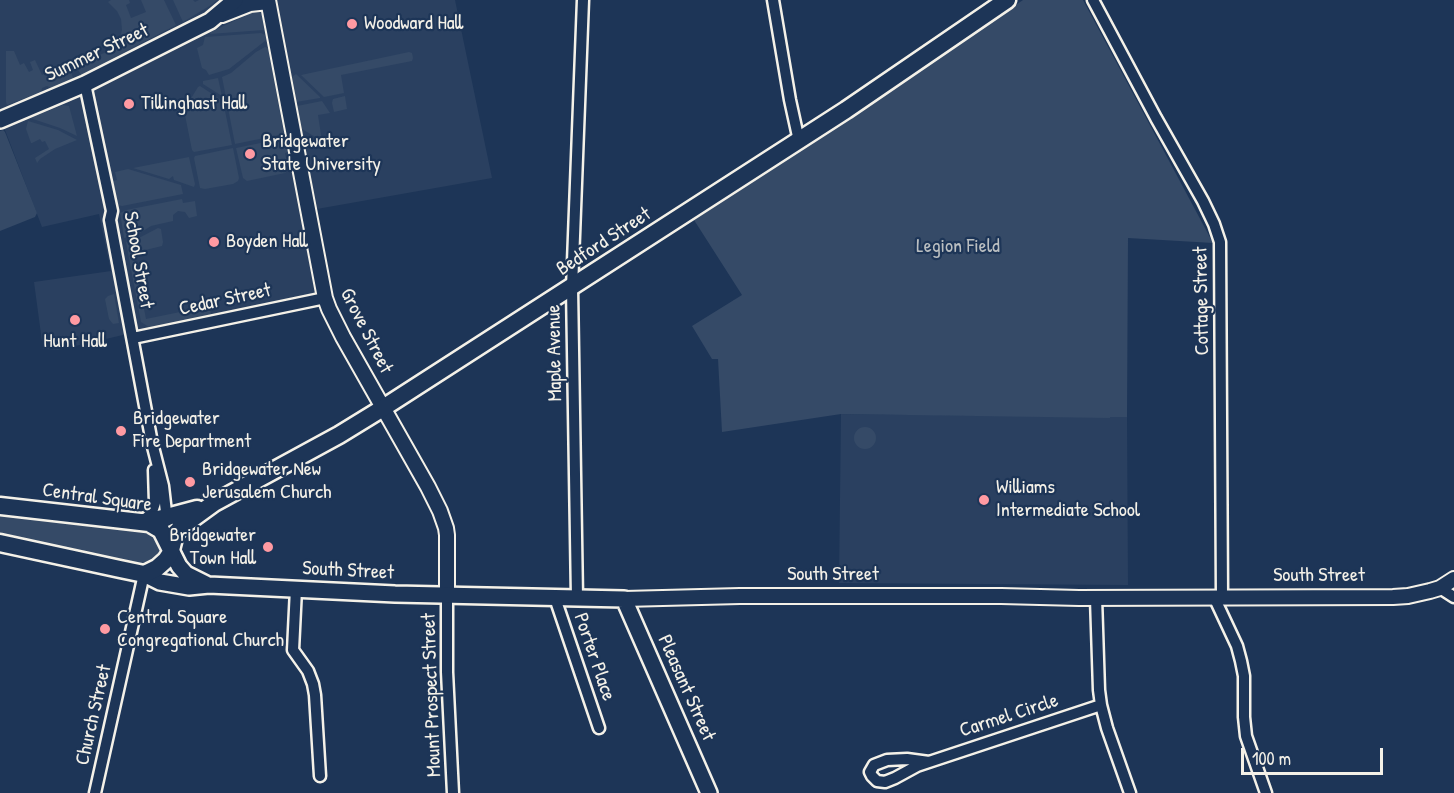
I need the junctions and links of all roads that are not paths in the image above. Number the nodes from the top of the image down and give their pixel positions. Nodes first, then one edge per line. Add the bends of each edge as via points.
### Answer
1 (235, 0) edge
2 (583, 0) edge
3 (772, 0) edge
4 (1007, 0) edge
5 (1093, 0) edge
6 (268, 1) edge
7 (210, 21) junction
8 (85, 84) junction
9 (0, 120) edge
10 (799, 141) junction
11 (572, 288) junction
12 (325, 298) junction
13 (133, 338) junction
14 (383, 408) junction
15 (152, 443) junction
16 (214, 503) junction
17 (0, 506) edge
18 (167, 517) junction
19 (142, 522) junction
20 (0, 543) edge
21 (170, 548) junction
22 (144, 574) junction
23 (1454, 579) edge
24 (209, 585) junction
25 (1440, 588) junction
26 (296, 590) junction
27 (447, 595) junction
28 (1218, 597) junction
29 (1454, 597) edge
30 (555, 598) junction
31 (577, 598) junction
32 (1096, 598) junction
33 (624, 599) junction
34 (1101, 705) junction
35 (600, 728) dead end
36 (929, 762) junction
37 (320, 776) dead end
38 (95, 793) edge
39 (453, 793) edge
40 (709, 793) edge
41 (1130, 793) edge
42 (1266, 793) edge

1 - 7 main road, Summer Street
2 - 11 street, Maple Avenue
3 - 10 street
4 - 10 main road, Bedford Street
5 - 28 street, Cottage Street via 1203,201 1220,242
6 - 7 street, Summer Street via 243,6
6 - 12 street, Grove Street
7 - 8 main road, Summer Street
8 - 9 main road, Summer Street
8 - 13 street, School Street
10 - 11 main road, Bedford Street
11 - 14 main road, Bedford Street
11 - 31 street, Maple Avenue
12 - 13 street, Cedar Street
12 - 14 street, Grove Street
13 - 15 street, School Street
14 - 16 main road, Bedford Street
14 - 27 street, Grove Street via 443,519 448,550
15 - 18 street, School Street
15 - 19 street, School Street via 155,503
16 - 18 main road, Bedford Street
16 - 21 main road, Bedford Street via 181,527
17 - 19 main road, Central Square
18 - 19 main road, Bedford Street
18 - 21 street, School Street
19 - 21 main road, Central Square via 157,526
20 - 22 main road
21 - 22 main road via 162,564
21 - 24 main road, South Street via 186,574
22 - 24 main road, South Street via 179,586
22 - 38 street, Church Street
23 - 25 street, South Street
24 - 26 main road, South Street
25 - 28 street, South Street via 1393,597
25 - 29 street
26 - 27 main road, South Street
26 - 37 street via 293,650 313,684
27 - 30 main road, South Street
27 - 39 street, Mount Prospect Street
28 - 32 street, South Street
28 - 42 street via 1242,661 1246,736
30 - 31 main road, South Street
30 - 35 street, Porter Place
31 - 33 main road, South Street
32 - 33 street, South Street
32 - 34 street
33 - 40 main road, Pleasant Street
34 - 36 street, Carmel Circle
34 - 41 street
36 - 36 street, Carmel Circle via 893,759 876,764 870,772 874,779 885,782

